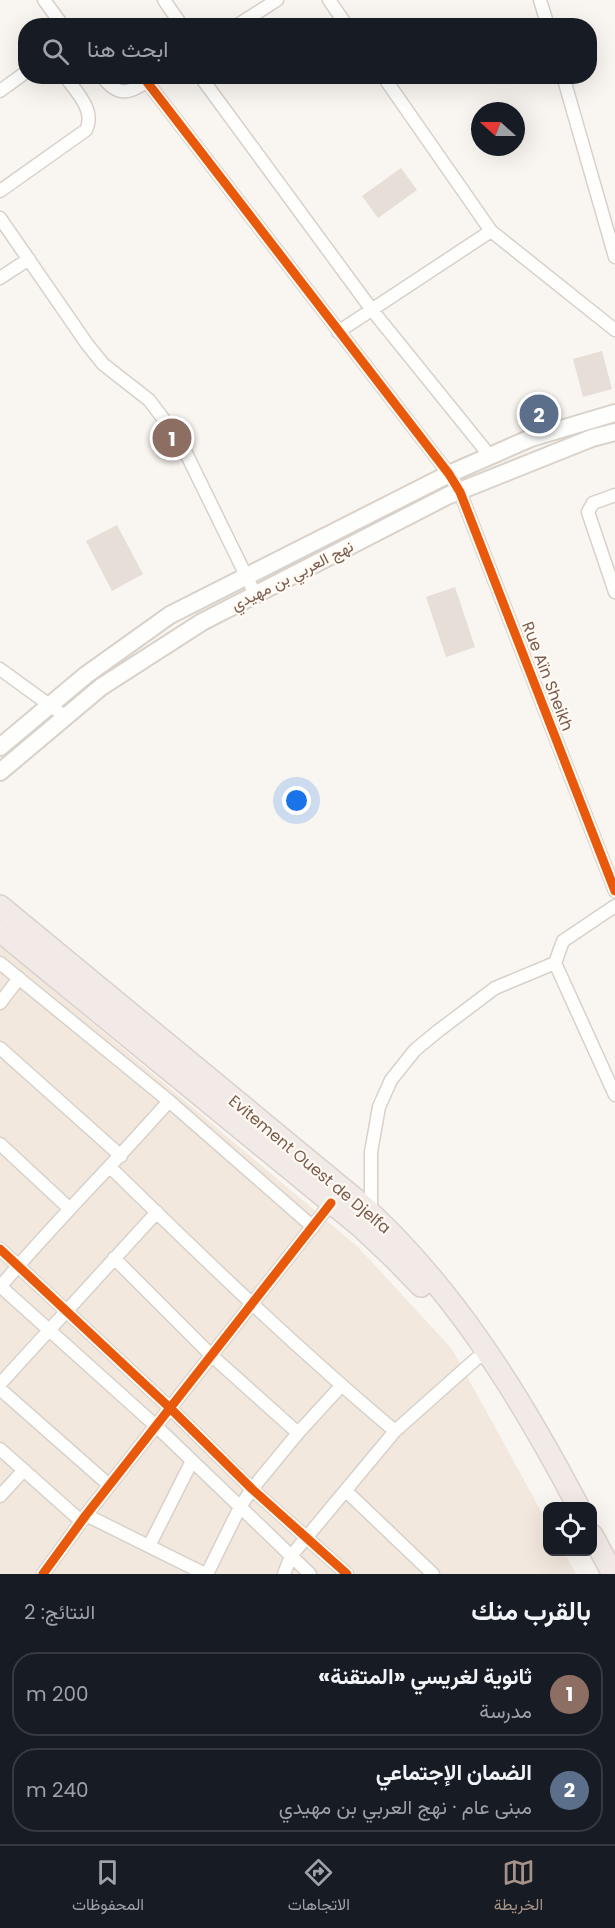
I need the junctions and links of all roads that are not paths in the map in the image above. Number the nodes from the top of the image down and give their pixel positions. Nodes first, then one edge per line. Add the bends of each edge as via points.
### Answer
1 (44, 0) edge
2 (164, 0) edge
3 (277, 0) edge
4 (329, 0) edge
5 (540, 0) edge
6 (57, 18) edge
7 (176, 18) edge
8 (249, 18) edge
9 (341, 18) edge
10 (546, 18) edge
11 (18, 78) edge
12 (71, 84) edge
13 (107, 84) edge
14 (143, 84) edge
15 (155, 84) edge
16 (206, 84) edge
17 (389, 84) edge
18 (565, 84) edge
19 (0, 91) edge
20 (0, 191) edge
21 (0, 218) edge
22 (491, 231) junction
23 (615, 256) edge
24 (29, 259) junction
25 (0, 278) edge
26 (372, 310) junction
27 (615, 330) edge
28 (338, 332) junction
29 (615, 413) edge
30 (615, 432) edge
31 (490, 456) junction
32 (449, 474) junction
33 (460, 492) junction
34 (615, 495) edge
35 (274, 562) junction
36 (246, 575) junction
37 (281, 580) junction
38 (615, 592) edge
39 (255, 594) junction
40 (0, 669) edge
41 (51, 705) junction
42 (66, 717) junction
43 (0, 747) edge
44 (0, 772) edge
45 (615, 891) edge
46 (0, 906) edge
47 (615, 906) edge
48 (0, 931) edge
49 (0, 963) edge
50 (555, 963) junction
51 (19, 978) junction
52 (0, 1003) edge
53 (0, 1048) edge
54 (615, 1095) edge
55 (169, 1101) junction
56 (0, 1144) edge
57 (121, 1156) junction
58 (110, 1167) junction
59 (331, 1203) junction
60 (70, 1209) junction
61 (157, 1212) junction
62 (366, 1220) junction
63 (313, 1227) junction
64 (0, 1249) edge
65 (114, 1258) junction
66 (18, 1266) junction
67 (0, 1287) edge
68 (253, 1304) junction
69 (66, 1311) junction
70 (49, 1329) junction
71 (212, 1356) junction
72 (482, 1356) junction
73 (0, 1384) edge
74 (341, 1386) junction
75 (0, 1389) edge
76 (170, 1408) junction
77 (156, 1426) junction
78 (395, 1431) junction
79 (298, 1433) junction
80 (0, 1449) edge
81 (192, 1461) junction
82 (24, 1470) junction
83 (109, 1485) junction
84 (252, 1489) junction
85 (345, 1491) junction
86 (0, 1496) edge
87 (561, 1502) edge
88 (576, 1502) edge
89 (240, 1507) junction
90 (83, 1518) junction
91 (307, 1537) junction
92 (597, 1544) edge
93 (149, 1546) junction
94 (291, 1556) junction
95 (590, 1556) edge
96 (43, 1574) edge
97 (206, 1574) edge
98 (284, 1574) edge
99 (310, 1574) edge
100 (347, 1574) edge
101 (433, 1574) edge
102 (599, 1574) edge
103 (613, 1574) edge

1 - 6 street
2 - 7 street
3 - 8 street
4 - 9 street
5 - 10 street
11 - 19 street
12 - 20 street via 84,102 90,124
13 - 14 street via 122,92 131,92
15 - 28 street, Rue Aïn Sheikh
16 - 26 street
17 - 22 street
18 - 23 street
21 - 24 street
22 - 26 street
22 - 27 street
24 - 25 street
24 - 36 street via 103,364 149,400 165,421
26 - 28 street
26 - 31 street
28 - 32 street, Rue Aïn Sheikh
29 - 31 main road, نهج العربي بن مهيدي via 531,438
30 - 33 main road, نهج العربي بن مهيدي
31 - 32 main road, نهج العربي بن مهيدي
32 - 33 street, Rue Aïn Sheikh
32 - 35 main road, نهج العربي بن مهيدي
33 - 37 main road, نهج العربي بن مهيدي
33 - 45 street, Rue Aïn Sheikh
34 - 38 street via 593,503 588,512
35 - 36 main road, نهج العربي بن مهيدي
35 - 37 main road
36 - 39 street
36 - 41 main road, نهج العربي بن مهيدي via 170,615
37 - 39 main road, نهج العربي بن مهيدي
39 - 42 main road, نهج العربي بن مهيدي via 166,644 101,687
40 - 41 street
41 - 42 street
41 - 43 main road, نهج العربي بن مهيدي
42 - 44 main road, نهج العربي بن مهيدي
46 - 62 highway, Evitement Ouest de Djelfa
47 - 50 street via 564,941
48 - 59 highway, Evitement Ouest de Djelfa
49 - 51 street
50 - 54 street
50 - 62 street via 495,988 415,1050 391,1080 379,1107
51 - 52 street
51 - 55 street
53 - 57 street
55 - 57 street
55 - 63 street
56 - 60 street
57 - 58 street
58 - 60 street
58 - 61 street
59 - 62 highway, Evitement Ouest de Djelfa
59 - 63 street
60 - 66 street
61 - 65 street
61 - 68 street
62 - 72 highway, Evitement Ouest de Djelfa via 404,1246 442,1290
63 - 68 street
64 - 66 street
65 - 69 street
65 - 71 street
66 - 67 street
66 - 69 street
67 - 70 street
68 - 71 street
68 - 74 street
69 - 70 street
69 - 76 street
70 - 73 street
70 - 77 street
71 - 76 street
71 - 79 street
72 - 78 street
72 - 87 highway, Evitement Ouest de Djelfa
72 - 88 highway, Evitement Ouest de Djelfa via 524,1411
74 - 78 street
74 - 79 street
75 - 83 street
76 - 77 street
76 - 84 street
77 - 81 street
77 - 83 street
78 - 85 street
79 - 84 street
80 - 82 street
81 - 89 street
81 - 93 street
82 - 86 street
82 - 90 street
83 - 90 street
84 - 89 street
84 - 91 street
85 - 91 street
85 - 101 street
89 - 94 street
89 - 97 street
90 - 93 street
90 - 96 street
91 - 94 street
91 - 100 street
92 - 103 highway
93 - 97 street
94 - 98 street
94 - 99 street
95 - 102 highway

